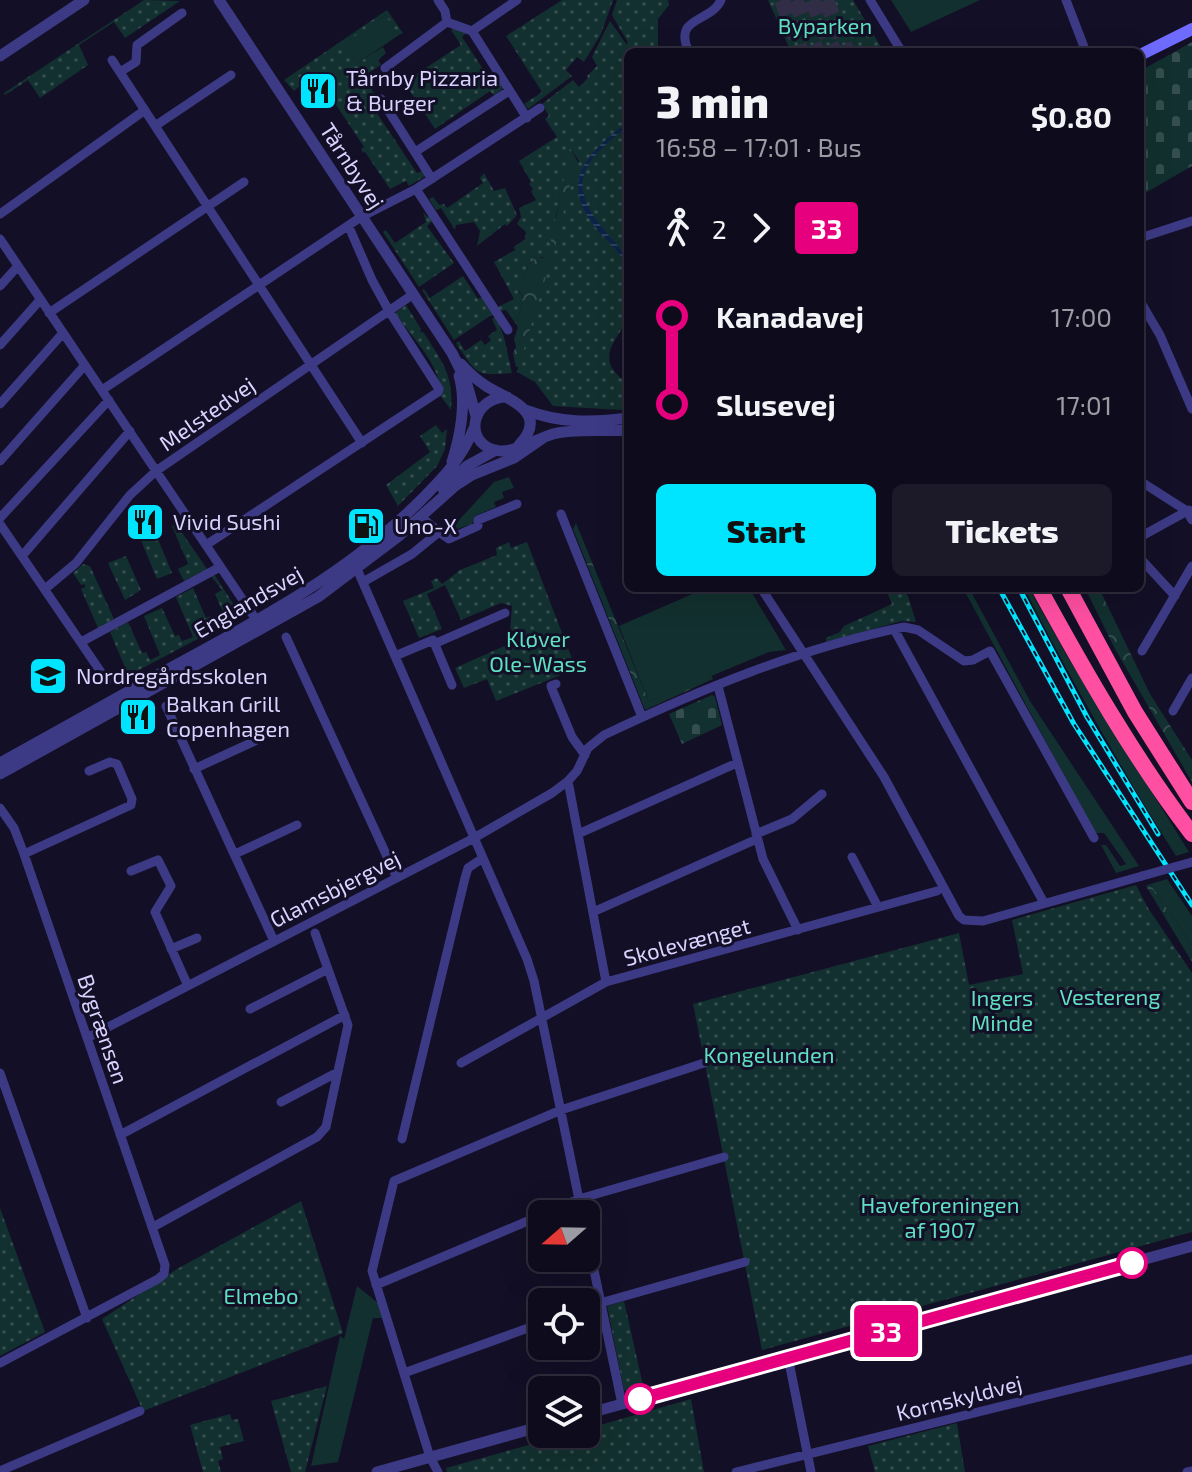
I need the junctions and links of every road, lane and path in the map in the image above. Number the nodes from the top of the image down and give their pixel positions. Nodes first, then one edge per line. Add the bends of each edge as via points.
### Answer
1 (84, 0) edge
2 (219, 0) edge
3 (438, 0) edge
4 (517, 0) edge
5 (721, 0) edge
6 (870, 0) edge
7 (1066, 0) edge
8 (182, 13) dead end
9 (447, 22) junction
10 (1192, 29) edge
11 (472, 31) junction
12 (687, 48) edge
13 (900, 48) edge
14 (1084, 48) edge
15 (1144, 53) edge
16 (0, 56) edge
17 (112, 60) dead end
18 (385, 68) dead end
19 (120, 72) junction
20 (231, 75) dead end
21 (509, 91) junction
22 (381, 99) dead end
23 (540, 108) dead end
24 (145, 110) junction
25 (527, 118) junction
26 (155, 126) junction
27 (415, 152) junction
28 (432, 179) junction
29 (244, 182) dead end
30 (416, 189) junction
31 (207, 207) junction
32 (0, 214) edge
33 (361, 217) junction
34 (1192, 221) edge
35 (349, 227) junction
36 (1144, 237) edge
37 (0, 239) edge
38 (18, 266) junction
39 (260, 285) junction
40 (0, 286) edge
41 (412, 295) junction
42 (40, 300) junction
43 (1144, 308) edge
44 (389, 311) junction
45 (49, 313) junction
46 (508, 330) dead end
47 (63, 333) junction
48 (0, 345) edge
49 (452, 353) junction
50 (311, 364) junction
51 (85, 365) junction
52 (102, 390) junction
53 (507, 397) junction
54 (109, 400) junction
55 (0, 404) edge
56 (1192, 409) edge
57 (525, 410) junction
58 (624, 418) edge
59 (476, 421) junction
60 (624, 430) edge
61 (130, 431) junction
62 (543, 438) junction
63 (362, 443) junction
64 (515, 448) junction
65 (496, 450) junction
66 (0, 461) edge
67 (156, 471) junction
68 (448, 472) junction
69 (1144, 484) edge
70 (517, 504) dead end
71 (424, 512) junction
72 (1190, 513) edge
73 (561, 514) dead end
74 (0, 521) edge
75 (439, 532) junction
76 (1144, 535) edge
77 (206, 545) junction
78 (22, 556) junction
79 (1144, 562) edge
80 (1192, 566) edge
81 (220, 567) junction
82 (357, 569) junction
83 (363, 582) junction
84 (45, 589) junction
85 (764, 592) edge
86 (1041, 592) edge
87 (1053, 592) edge
88 (1070, 592) edge
89 (1080, 592) edge
90 (1175, 596) junction
91 (505, 613) dead end
92 (257, 621) junction
93 (894, 629) junction
94 (286, 637) dead end
95 (81, 642) junction
96 (434, 644) junction
97 (1142, 651) dead end
98 (804, 654) junction
99 (395, 656) junction
100 (1192, 678) edge
101 (107, 681) dead end
102 (556, 684) dead end
103 (452, 685) dead end
104 (718, 686) junction
105 (166, 706) dead end
106 (1173, 711) dead end
107 (642, 717) junction
108 (257, 740) dead end
109 (585, 755) junction
110 (0, 763) edge
111 (737, 763) junction
112 (194, 769) junction
113 (89, 771) dead end
114 (0, 774) edge
115 (568, 781) junction
116 (1192, 792) edge
117 (822, 794) dead end
118 (1192, 802) edge
119 (0, 808) edge
120 (297, 825) dead end
121 (578, 834) junction
122 (1192, 834) edge
123 (757, 837) junction
124 (474, 838) junction
125 (1094, 838) dead end
126 (24, 854) junction
127 (235, 854) junction
128 (852, 857) dead end
129 (483, 858) junction
130 (1192, 862) edge
131 (131, 871) dead end
132 (397, 878) junction
133 (937, 891) dead end
134 (1044, 903) junction
135 (878, 907) junction
136 (593, 912) junction
137 (798, 930) junction
138 (315, 933) dead end
139 (197, 938) dead end
140 (274, 941) junction
141 (171, 949) junction
142 (328, 969) junction
143 (606, 982) junction
144 (188, 986) junction
145 (250, 1009) dead end
146 (345, 1015) junction
147 (542, 1020) junction
148 (87, 1038) junction
149 (461, 1063) dead end
150 (704, 1063) dead end
151 (338, 1072) junction
152 (0, 1073) edge
153 (281, 1102) dead end
154 (561, 1110) junction
155 (120, 1135) junction
156 (402, 1139) dead end
157 (724, 1157) dead end
158 (579, 1199) joint
159 (528, 1220) edge
160 (153, 1227) junction
161 (1192, 1246) edge
162 (745, 1262) dead end
163 (595, 1272) edge
164 (376, 1285) junction
165 (601, 1301) junction
166 (87, 1318) junction
167 (528, 1328) edge
168 (788, 1357) junction
169 (1192, 1359) edge
170 (0, 1363) edge
171 (404, 1373) junction
172 (622, 1404) junction
173 (600, 1410) edge
174 (140, 1411) dead end
175 (528, 1430) edge
176 (808, 1456) junction
177 (430, 1457) junction
178 (0, 1471) edge
179 (377, 1472) edge
180 (438, 1472) edge
181 (736, 1472) edge
182 (811, 1472) edge

1 - 16 street
2 - 33 street, Tårnbyvej
3 - 9 street
4 - 11 street
5 - 12 street via 717,9 687,28
6 - 13 street
7 - 14 street
8 - 19 street via 137,45 136,62
9 - 11 street
9 - 18 street
10 - 15 main road
11 - 21 street
17 - 19 street
19 - 24 street
20 - 26 street
21 - 25 street
21 - 27 street
22 - 27 street
23 - 25 street
24 - 26 street
24 - 32 street
25 - 28 street
26 - 31 street
27 - 28 street
28 - 30 street
29 - 31 street
30 - 33 street
30 - 46 street
31 - 39 street
31 - 45 street
33 - 35 street
33 - 41 street, Tårnbyvej
34 - 36 street
35 - 39 street
35 - 44 street, Tårnbyvej
37 - 38 street
38 - 40 street
38 - 42 street
39 - 50 street
39 - 52 street
41 - 44 street, Melstedvej
41 - 49 street, Tårnbyvej
42 - 45 street
42 - 48 street
43 - 56 street
44 - 50 street, Melstedvej
44 - 63 street, Tårnbyvej via 438,392
45 - 47 street
47 - 51 street
47 - 55 street
49 - 53 street, Tårnbyvej via 483,384
49 - 59 street, Tårnbyvej
49 - 68 street via 462,402
50 - 63 street
50 - 67 street, Melstedvej
51 - 52 street
51 - 66 street
52 - 54 street
53 - 57 street
53 - 59 street via 485,403
54 - 61 street
54 - 74 street
57 - 58 street via 570,422
57 - 64 street via 529,427
59 - 65 street via 481,441
59 - 68 street, Englandsvej
60 - 62 street, Englandsvej
61 - 67 street
61 - 78 street
62 - 64 street, Englandsvej
62 - 71 street, Englandsvej via 514,458 472,475
63 - 77 street
64 - 65 street
65 - 71 street, Englandsvej via 457,474
67 - 77 street
67 - 84 street, Melstedvej via 76,563
68 - 92 street, Englandsvej via 356,557
69 - 72 street
70 - 75 street via 449,539
71 - 75 street
71 - 82 street, Englandsvej
72 - 76 street
73 - 107 street
74 - 78 street
75 - 83 street
77 - 81 street
78 - 84 street
79 - 90 street
80 - 90 street
81 - 92 street
81 - 95 street
82 - 83 street
82 - 114 street, Englandsvej via 268,626
83 - 99 street
84 - 95 street
85 - 98 street
86 - 122 highway
87 - 122 highway
88 - 118 highway via 1135,712
89 - 116 highway
90 - 97 street
91 - 96 street
92 - 110 street, Englandsvej
93 - 98 street, Glamsbjergvej
93 - 125 street via 918,630 964,661 990,651
93 - 134 street
94 - 132 street
95 - 101 street
96 - 99 street via 433,640
96 - 103 street
98 - 104 street, Glamsbjergvej
98 - 134 street via 884,777 959,916 976,922
99 - 124 street
100 - 106 street
102 - 109 street via 551,686
104 - 107 street, Glamsbjergvej
104 - 111 street
105 - 112 street
107 - 109 street, Glamsbjergvej via 604,735
108 - 112 street
109 - 115 street, Glamsbjergvej
111 - 121 street
111 - 123 street
112 - 127 street
113 - 126 street via 114,762 131,805
115 - 121 street
115 - 124 street, Glamsbjergvej
117 - 123 street via 792,819
119 - 126 street, Bygrænsen
120 - 127 street
121 - 136 street
123 - 136 street
123 - 137 street via 767,870
124 - 129 street
124 - 132 street, Glamsbjergvej
126 - 148 street, Bygrænsen
127 - 140 street
128 - 135 street
129 - 147 street via 527,959
129 - 156 street via 468,868 465,878
130 - 134 street, bridge
131 - 141 street via 161,863 171,886 155,912
132 - 140 street, Glamsbjergvej
133 - 135 street, Skolevænget
135 - 137 street, Skolevænget
136 - 143 street
137 - 143 street, Skolevænget
138 - 142 street
139 - 141 street
140 - 144 street, Glamsbjergvej
141 - 144 street
142 - 145 street
142 - 146 street
143 - 147 street, Skolevænget
144 - 148 street, Glamsbjergvej
146 - 151 street via 348,1025
146 - 155 street
147 - 149 street, Skolevænget
147 - 154 street
148 - 155 street, Bygrænsen
150 - 154 street
151 - 153 street
151 - 160 street via 326,1127 317,1137
152 - 166 street
154 - 158 street
154 - 164 street via 394,1181 372,1271
155 - 160 street, Bygrænsen
157 - 158 street
159 - 164 street
160 - 166 street, Bygrænsen via 164,1274
161 - 168 street
162 - 165 street
163 - 165 street
164 - 171 street
165 - 172 street
166 - 170 street
167 - 171 street
168 - 172 street
168 - 176 street
169 - 176 street, Kornskyldvej
171 - 177 street
172 - 173 street
174 - 178 street
175 - 177 street
176 - 181 street, Kornskyldvej
176 - 182 street
177 - 179 street
177 - 180 street

